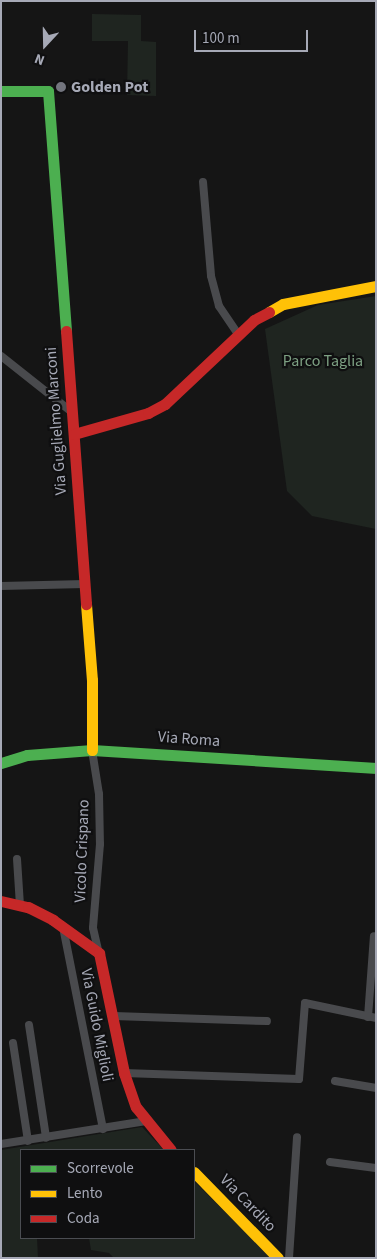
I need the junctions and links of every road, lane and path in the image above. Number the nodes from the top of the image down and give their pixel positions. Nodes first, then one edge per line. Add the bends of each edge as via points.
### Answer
1 (1, 91) edge
2 (203, 182) dead end
3 (376, 286) edge
4 (238, 336) junction
5 (1, 356) edge
6 (72, 412) junction
7 (74, 434) junction
8 (85, 584) junction
9 (1, 586) edge
10 (92, 750) junction
11 (1, 763) edge
12 (376, 768) edge
13 (17, 859) dead end
14 (1, 901) edge
15 (20, 905) junction
16 (63, 927) junction
17 (374, 936) dead end
18 (99, 954) junction
19 (114, 1016) junction
20 (372, 1018) edge
21 (267, 1021) dead end
22 (29, 1025) dead end
23 (13, 1043) dead end
24 (124, 1072) junction
25 (335, 1081) dead end
26 (376, 1088) edge
27 (148, 1124) junction
28 (103, 1129) junction
29 (297, 1136) dead end
30 (46, 1138) junction
31 (28, 1140) junction
32 (1, 1144) edge
33 (170, 1149) edge
34 (330, 1162) dead end
35 (376, 1168) edge
36 (195, 1173) edge
37 (278, 1258) edge
38 (289, 1258) edge

1 - 6 street, Via Guglielmo Marconi via 48,91
2 - 4 street via 212,276 219,306
3 - 4 street via 320,294 283,304 254,320
4 - 7 street via 165,404 148,413
5 - 6 street
6 - 7 street, Via Guglielmo Marconi
7 - 8 street, Via Guglielmo Marconi
8 - 9 street
8 - 10 street, Via Guglielmo Marconi via 92,680
10 - 11 street, Via Roma via 27,755
10 - 12 street, Via Roma
10 - 18 street, Vicolo Crispano via 99,794 100,844 93,928
13 - 15 street
14 - 15 street
15 - 16 street
16 - 18 street
16 - 28 street, Via Guido Miglioli
17 - 20 street
18 - 19 street
19 - 21 street
19 - 24 street
20 - 24 street via 305,1003 299,1079
22 - 30 street
23 - 31 street
24 - 27 street via 136,1106
25 - 26 street
27 - 28 street
27 - 33 street
28 - 30 street
29 - 38 street
30 - 31 street
31 - 32 street
34 - 35 street
36 - 37 street, Via Cardito

